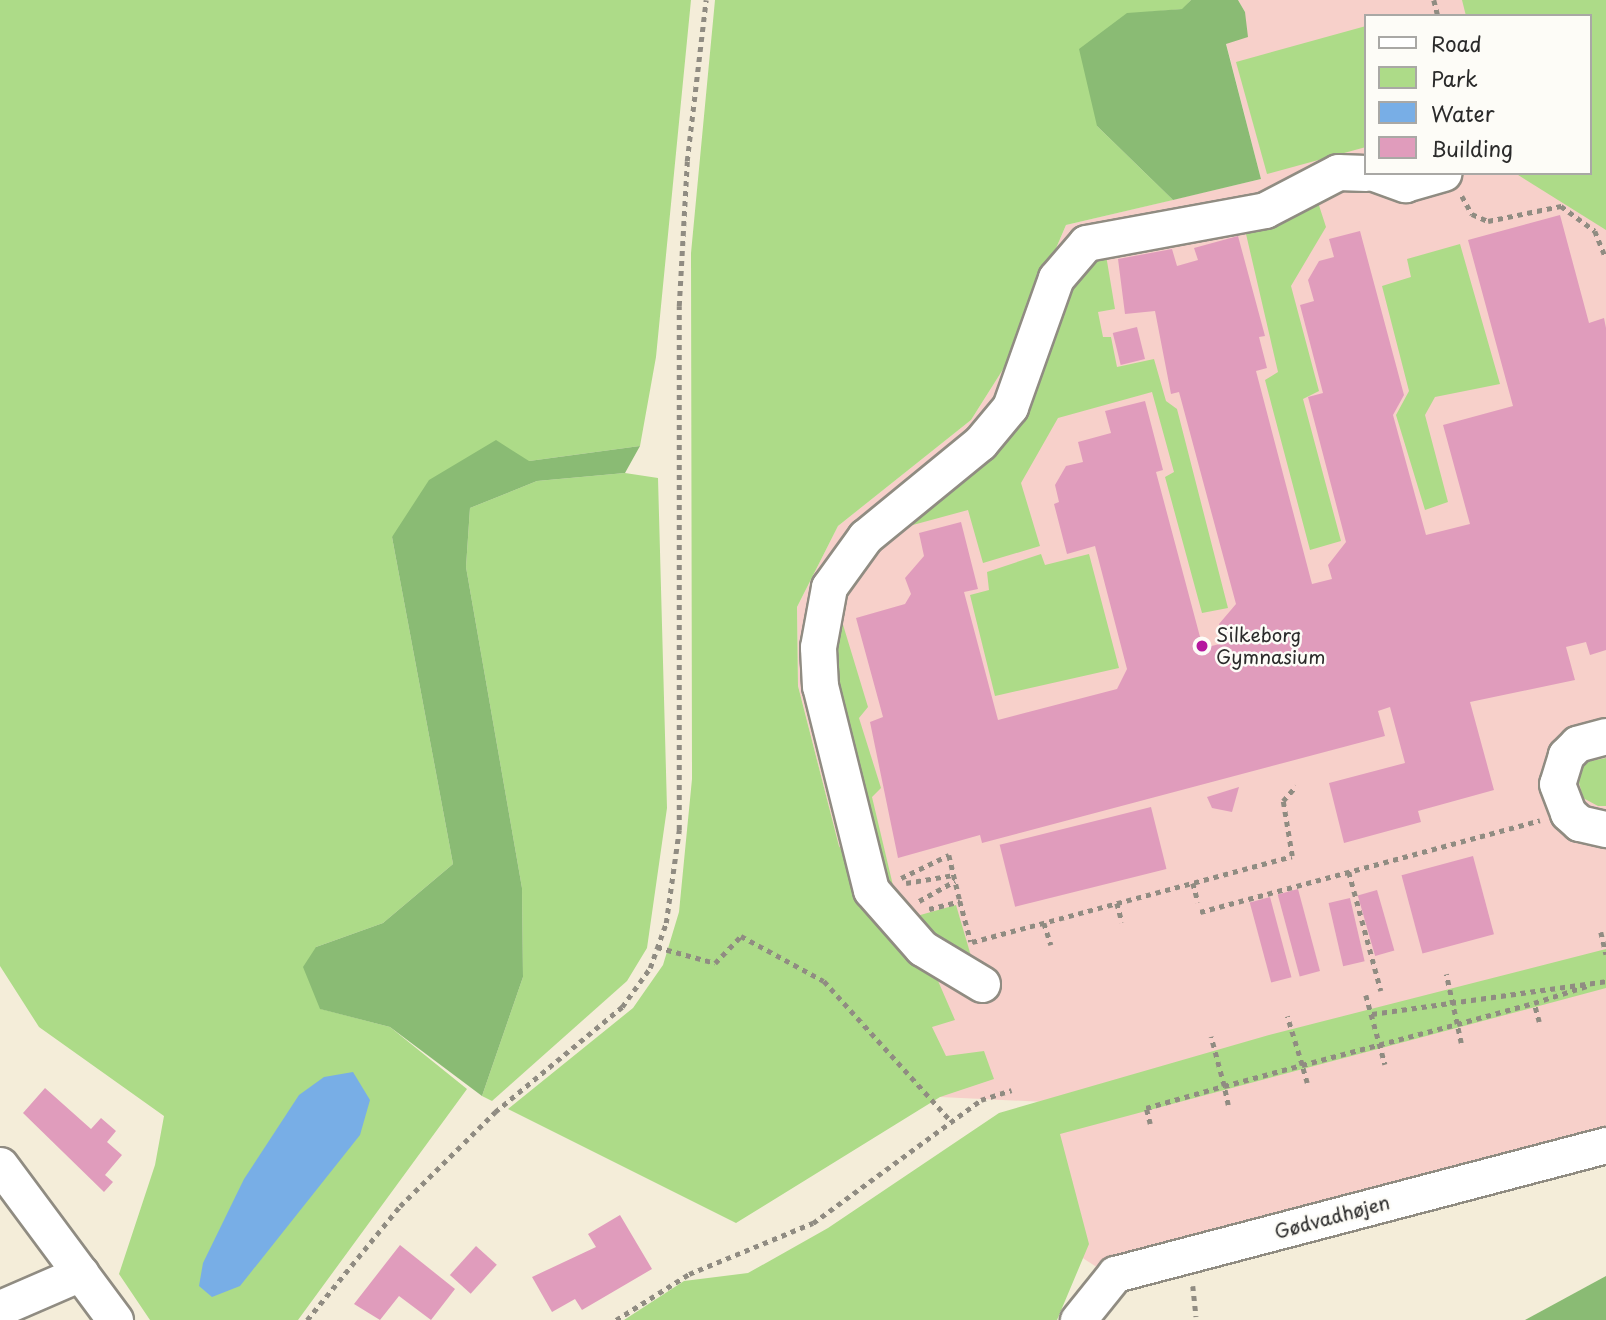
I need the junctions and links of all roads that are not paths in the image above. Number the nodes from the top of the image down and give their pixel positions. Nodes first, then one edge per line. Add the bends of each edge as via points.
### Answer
1 (1364, 173) edge
2 (1380, 175) edge
3 (1450, 179) edge
4 (1606, 736) edge
5 (1606, 830) edge
6 (978, 967) road end
7 (1606, 1145) edge
8 (0, 1165) edge
9 (81, 1273) junction
10 (0, 1308) edge
11 (115, 1320) edge
12 (1079, 1320) edge

1 - 6 street via 1338,172 1265,210 1086,243 1056,278 1010,407 980,443 865,537 829,587 818,647 820,686 872,890 901,930
2 - 3 street via 1405,184
4 - 5 street via 1577,744 1559,769 1557,784 1568,813
7 - 12 street, Gødvadhøjen via 1115,1274 1095,1291
8 - 9 street
9 - 10 street
9 - 11 street

